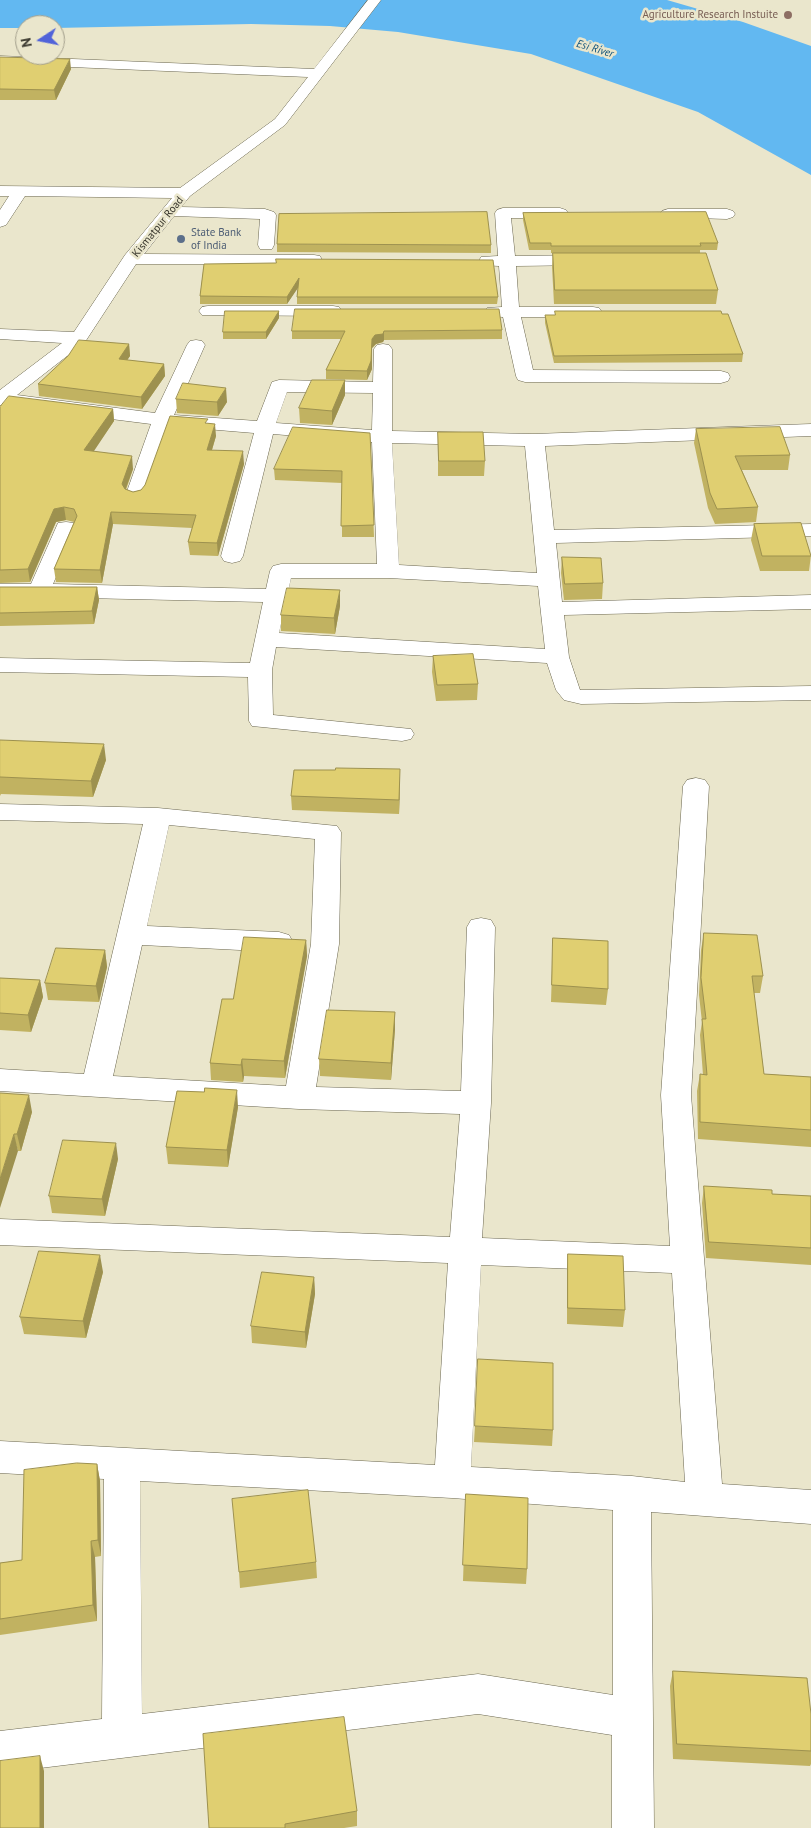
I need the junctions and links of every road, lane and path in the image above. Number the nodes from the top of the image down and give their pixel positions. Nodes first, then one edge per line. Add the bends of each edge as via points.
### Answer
1 (374, 0) edge
2 (0, 60) edge
3 (316, 73) junction
4 (0, 191) edge
5 (20, 191) junction
6 (184, 193) junction
7 (170, 212) junction
8 (483, 213) edge
9 (502, 213) junction
10 (580, 213) edge
11 (649, 214) edge
12 (727, 214) dead end
13 (0, 222) edge
14 (266, 245) dead end
15 (131, 260) junction
16 (330, 260) edge
17 (606, 260) edge
18 (467, 261) edge
19 (506, 261) junction
20 (208, 311) dead end
21 (354, 312) edge
22 (472, 312) edge
23 (511, 312) junction
24 (607, 312) edge
25 (0, 334) edge
26 (79, 338) junction
27 (196, 344) dead end
28 (383, 348) dead end
29 (721, 377) dead end
30 (383, 388) junction
31 (2, 396) edge
32 (162, 420) junction
33 (265, 427) junction
34 (811, 430) edge
35 (382, 437) junction
36 (534, 440) junction
37 (135, 496) edge
38 (66, 528) dead end
39 (811, 530) edge
40 (544, 537) junction
41 (232, 556) dead end
42 (388, 571) junction
43 (549, 580) junction
44 (40, 590) junction
45 (0, 591) edge
46 (274, 596) junction
47 (811, 602) edge
48 (552, 609) junction
49 (266, 639) junction
50 (557, 658) junction
51 (0, 665) edge
52 (260, 670) junction
53 (811, 693) edge
54 (402, 734) dead end
55 (696, 786) dead end
56 (158, 816) junction
57 (2, 820) edge
58 (482, 927) dead end
59 (131, 935) junction
60 (325, 944) junction
61 (0, 1080) edge
62 (96, 1086) junction
63 (299, 1098) junction
64 (476, 1103) junction
65 (0, 1232) edge
66 (464, 1252) junction
67 (688, 1260) junction
68 (0, 1457) edge
69 (122, 1463) junction
70 (452, 1482) junction
71 (632, 1493) junction
72 (705, 1500) junction
73 (811, 1507) edge
74 (634, 1718) junction
75 (122, 1736) junction
76 (0, 1752) edge
77 (633, 1828) edge

1 - 3 street, Kismatpur Road
2 - 3 street
3 - 6 street, Kismatpur Road via 280,122
4 - 5 street
5 - 6 street
5 - 13 street
6 - 7 street, Kismatpur Road
7 - 14 street via 266,214
7 - 15 street, Kismatpur Road
8 - 9 street
9 - 10 street
9 - 19 street
11 - 12 street
15 - 16 street
15 - 26 street, Kismatpur Road
17 - 19 street
18 - 19 street
19 - 23 street
20 - 21 street
22 - 23 street
23 - 24 street
23 - 29 street via 525,376
25 - 26 street
26 - 31 street, Kismatpur Road
27 - 32 street
28 - 30 street
30 - 33 street via 279,386
30 - 35 street
31 - 32 street
32 - 33 street
32 - 37 street
33 - 35 street
33 - 41 street
34 - 36 street
35 - 36 street
35 - 42 street
36 - 40 street
38 - 44 street
39 - 40 street
40 - 43 street
42 - 43 street
42 - 46 street via 281,571
43 - 48 street
44 - 45 street
44 - 46 street
46 - 49 street
47 - 48 street
48 - 50 street
49 - 50 street
49 - 52 street
50 - 53 street via 568,690 572,695 581,697
51 - 52 street
52 - 54 street via 261,721
55 - 67 street via 676,1095
56 - 57 street
56 - 59 street
56 - 60 street via 328,832
58 - 64 street
59 - 60 street
59 - 62 street
60 - 63 street
61 - 62 street
62 - 63 street
63 - 64 street
64 - 66 street
65 - 66 street
66 - 67 street
66 - 70 street
67 - 72 street
68 - 69 street
69 - 70 street
69 - 75 street
70 - 71 street
71 - 72 street
71 - 74 street
72 - 73 street
74 - 75 street via 478,1694
74 - 77 street
75 - 76 street

